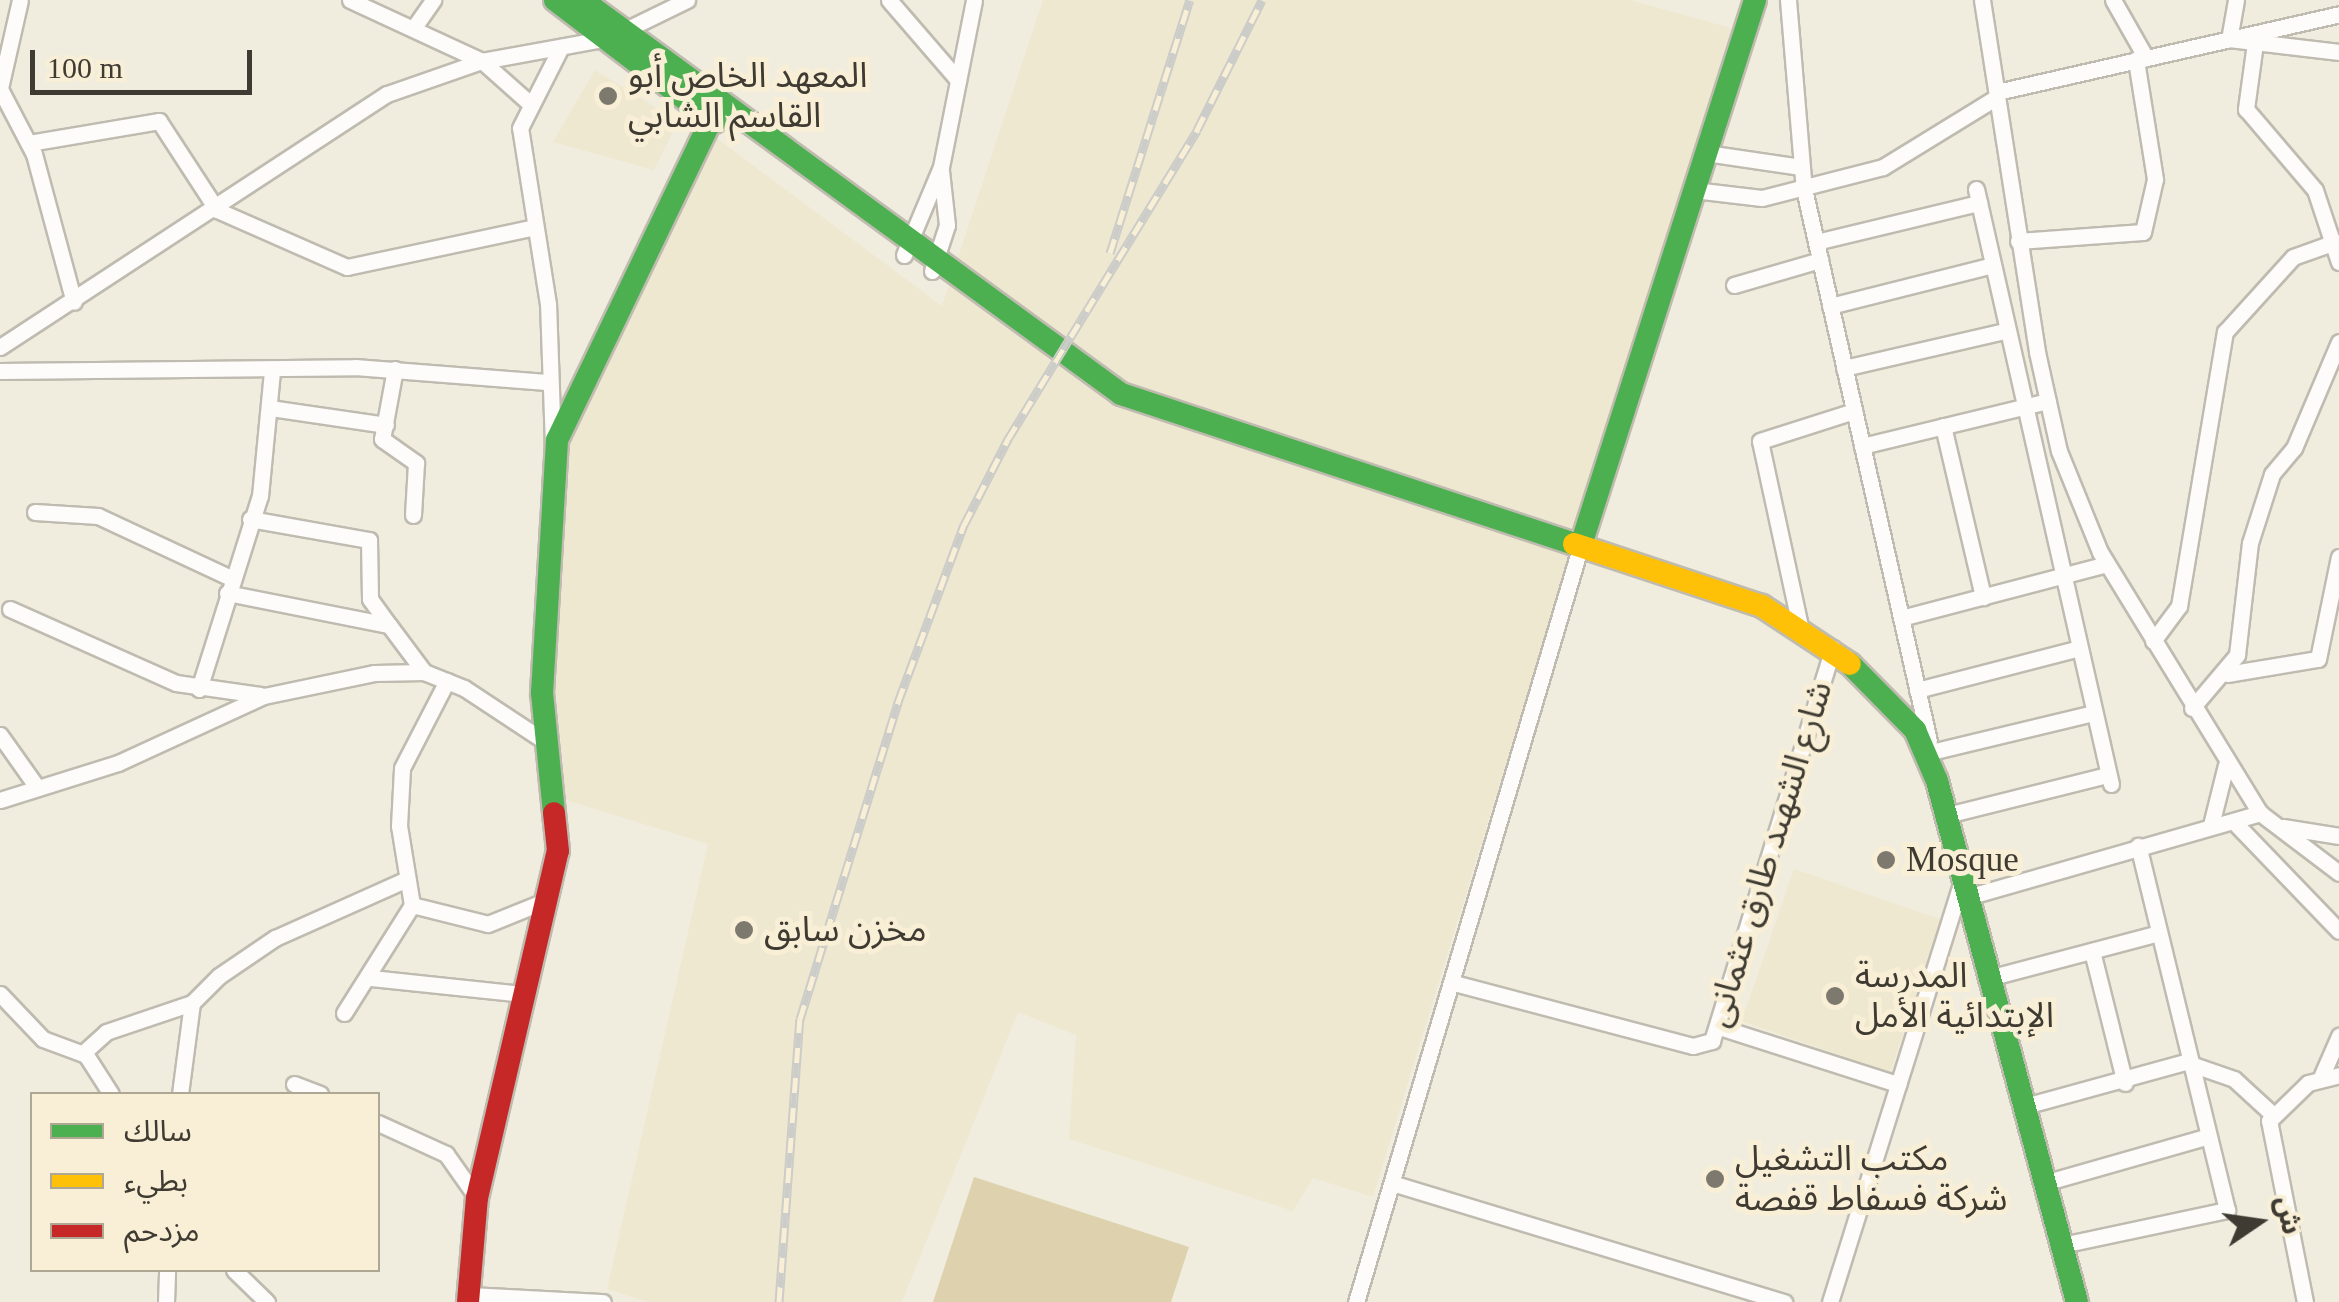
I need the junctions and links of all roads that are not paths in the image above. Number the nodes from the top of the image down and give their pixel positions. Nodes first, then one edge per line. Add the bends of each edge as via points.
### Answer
1 (20, 0) edge
2 (350, 0) edge
3 (433, 0) edge
4 (555, 0) edge
5 (582, 0) edge
6 (889, 0) edge
7 (974, 0) edge
8 (1755, 0) edge
9 (1788, 0) edge
10 (1982, 0) edge
11 (2113, 0) edge
12 (2236, 0) edge
13 (680, 1) edge
14 (2339, 14) edge
15 (415, 26) junction
16 (618, 35) junction
17 (2228, 39) junction
18 (2255, 42) junction
19 (562, 47) junction
20 (2339, 52) edge
21 (2141, 59) junction
22 (482, 61) junction
23 (958, 80) junction
24 (0, 89) edge
25 (1997, 94) junction
26 (526, 102) junction
27 (714, 112) junction
28 (30, 142) junction
29 (1706, 153) junction
30 (941, 167) junction
31 (1801, 167) junction
32 (1804, 189) junction
33 (1694, 190) junction
34 (217, 210) junction
35 (531, 228) junction
36 (2018, 241) junction
37 (1816, 242) junction
38 (2335, 242) junction
39 (907, 248) junction
40 (1820, 260) junction
41 (2339, 262) edge
42 (1993, 265) junction
43 (942, 270) junction
44 (1734, 285) dead end
45 (74, 302) junction
46 (1830, 306) junction
47 (2008, 330) junction
48 (2339, 342) edge
49 (0, 347) edge
50 (1844, 368) junction
51 (395, 369) junction
52 (0, 372) edge
53 (272, 372) junction
54 (548, 382) junction
55 (2048, 401) junction
56 (2025, 406) junction
57 (270, 408) junction
58 (1854, 412) junction
59 (386, 425) junction
60 (1942, 426) junction
61 (1862, 446) junction
62 (555, 455) junction
63 (35, 512) dead end
64 (413, 515) dead end
65 (250, 519) junction
66 (1581, 545) junction
67 (2339, 557) edge
68 (2108, 564) junction
69 (2066, 575) junction
70 (230, 586) junction
71 (1983, 597) junction
72 (10, 609) dead end
73 (1901, 618) junction
74 (390, 625) junction
75 (1800, 626) junction
76 (2153, 641) junction
77 (1833, 648) junction
78 (2076, 649) junction
79 (424, 672) junction
80 (2227, 674) junction
81 (447, 681) junction
82 (200, 690) junction
83 (1917, 690) junction
84 (264, 696) junction
85 (2192, 708) junction
86 (2092, 713) junction
87 (0, 736) edge
88 (546, 742) junction
89 (1931, 752) junction
90 (2226, 765) junction
91 (1938, 781) junction
92 (34, 784) junction
93 (0, 800) edge
94 (2260, 813) junction
95 (1948, 815) junction
96 (2234, 822) junction
97 (2211, 826) junction
98 (2278, 827) junction
99 (2339, 836) edge
100 (2138, 846) junction
101 (1964, 872) junction
102 (2339, 873) edge
103 (407, 879) junction
104 (1971, 896) junction
105 (547, 900) junction
106 (412, 905) junction
107 (2339, 930) edge
108 (2158, 933) junction
109 (2092, 950) junction
110 (1992, 977) junction
111 (371, 978) junction
112 (1454, 983) junction
113 (0, 994) edge
114 (524, 994) junction
115 (192, 1003) junction
116 (344, 1013) dead end
117 (1722, 1028) junction
118 (2339, 1036) edge
119 (83, 1053) junction
120 (2185, 1062) junction
121 (2322, 1074) junction
122 (2339, 1075) edge
123 (294, 1084) dead end
124 (1898, 1084) junction
125 (2125, 1084) junction
126 (110, 1092) edge
127 (180, 1092) edge
128 (315, 1092) edge
129 (2025, 1106) junction
130 (2271, 1113) junction
131 (380, 1125) edge
132 (2205, 1138) junction
133 (1392, 1183) junction
134 (2044, 1183) junction
135 (477, 1198) junction
136 (2062, 1245) junction
137 (167, 1272) edge
138 (236, 1272) edge
139 (468, 1299) edge
140 (166, 1302) edge
141 (266, 1302) edge
142 (603, 1302) edge
143 (1356, 1302) edge
144 (1784, 1302) edge
145 (1830, 1302) edge
146 (2076, 1302) edge
147 (2305, 1302) edge

1 - 24 street
2 - 15 street
3 - 15 street
4 - 16 main road
5 - 16 main road
6 - 23 street
7 - 23 street
8 - 29 main road
9 - 31 street
10 - 25 street
11 - 21 street
12 - 17 street
13 - 16 street
14 - 17 street
15 - 22 street
16 - 19 street
16 - 27 main road
17 - 18 street
17 - 21 street
18 - 20 street
18 - 38 street via 2246,109 2315,190
19 - 22 street
19 - 26 street
21 - 25 street
21 - 36 street via 2155,178 2143,232
22 - 26 street
22 - 34 street via 387,94
23 - 30 street
24 - 28 street
25 - 32 street via 1902,158
25 - 36 street
26 - 35 street via 520,167
27 - 39 main road
27 - 62 main road
28 - 34 street via 159,121
28 - 45 street
29 - 31 street
29 - 33 main road
30 - 39 street
30 - 43 street
31 - 32 street
32 - 33 street via 1742,199
32 - 37 street
33 - 66 main road
34 - 35 street via 347,267
34 - 45 street
35 - 54 street via 548,304
36 - 55 street
37 - 40 street
37 - 42 street via 1977,196
38 - 41 street
38 - 76 street via 2294,258 2226,332 2179,606
39 - 43 main road
40 - 44 street
40 - 46 street
42 - 46 street
42 - 47 street
43 - 66 main road via 1122,394
45 - 49 street
46 - 50 street
47 - 50 street
47 - 56 street
48 - 80 street via 2294,448 2272,474
50 - 58 street
51 - 53 street
51 - 54 street
51 - 59 street
52 - 53 street
53 - 57 street
54 - 62 street
55 - 56 street
55 - 68 street
56 - 60 street
56 - 69 street
57 - 59 street
57 - 65 street
58 - 61 street
58 - 75 street via 1760,441
59 - 64 street via 384,444 416,463
60 - 61 street
60 - 71 street
61 - 73 street
62 - 88 main road via 542,593
63 - 70 street via 98,516
65 - 70 street
65 - 74 street via 369,540 370,600
66 - 75 main road
66 - 112 street
67 - 80 street via 2318,658
68 - 69 street
68 - 76 street
69 - 71 street
69 - 78 street
70 - 74 street
70 - 82 street
71 - 73 street
72 - 82 street
73 - 83 street
74 - 79 street
75 - 77 main road
76 - 85 street
77 - 91 main road via 1915,730
77 - 117 street, شارع الشهىد طارق عثمانى
78 - 83 street
78 - 86 street
79 - 81 street
79 - 84 street
80 - 85 street
81 - 88 street
81 - 103 street via 402,768
82 - 84 street
83 - 89 street
84 - 92 street via 118,763
85 - 90 street
86 - 89 street
86 - 95 street via 2109,780
87 - 92 street
88 - 105 main road via 558,851
89 - 91 street
90 - 94 street
90 - 97 street
91 - 95 main road
92 - 93 street
94 - 96 street
94 - 98 street
95 - 101 main road
96 - 97 street
96 - 107 street
97 - 100 street
98 - 99 street
98 - 102 street
100 - 104 street
100 - 108 street
101 - 104 main road
101 - 124 street
103 - 106 street
103 - 115 street via 248,952
104 - 110 main road
105 - 106 street via 488,924
105 - 114 main road
106 - 111 street
108 - 109 street
108 - 120 street
109 - 110 street
109 - 125 street
110 - 129 main road
111 - 114 street
111 - 116 street
112 - 117 street, شارع الشهىد طارق عثمانى via 1693,1046
112 - 133 street
113 - 119 street via 43,1039
114 - 135 main road
115 - 119 street via 106,1032
115 - 127 street
117 - 124 street
118 - 121 street
119 - 126 street
120 - 125 street
120 - 130 street via 2234,1080
120 - 132 street
121 - 122 street
121 - 130 street
123 - 128 street
124 - 145 street
125 - 129 street
129 - 134 main road
130 - 147 street
131 - 135 street via 446,1154
132 - 134 street
132 - 136 street via 2227,1210
133 - 143 street
133 - 144 street
134 - 136 main road
135 - 139 main road
136 - 146 main road
137 - 140 street
138 - 141 street
139 - 142 street

